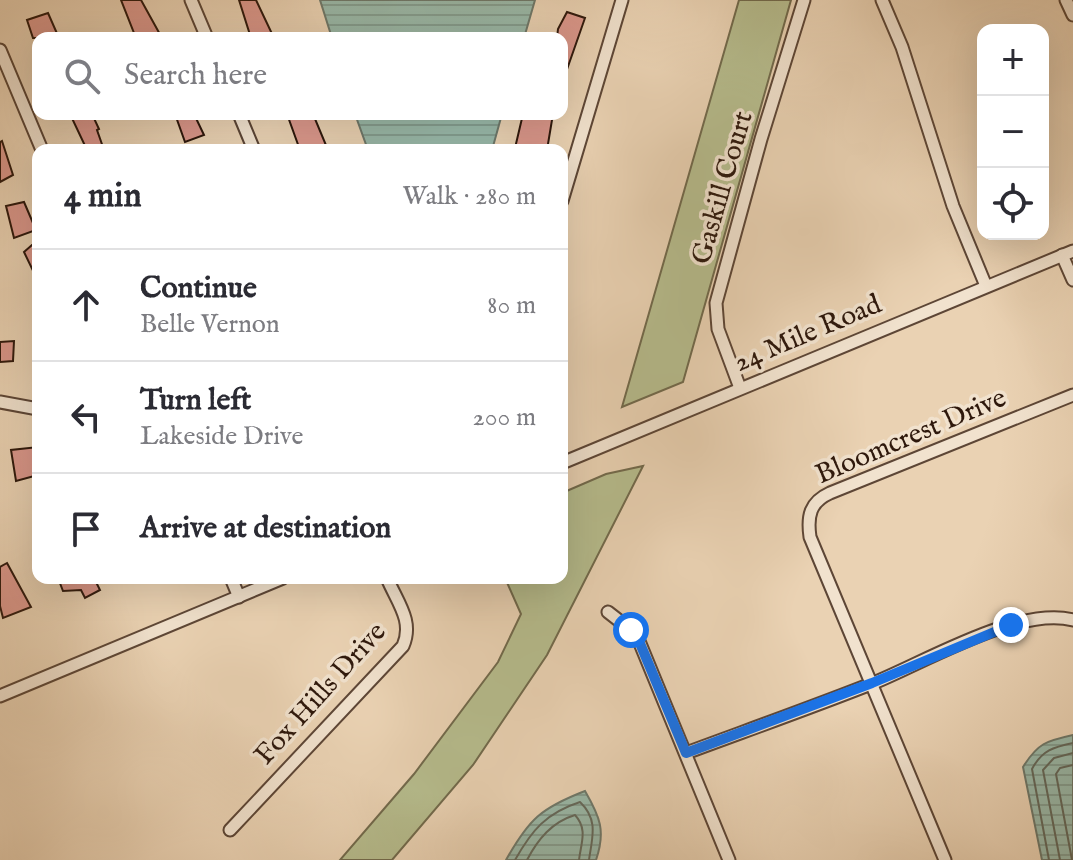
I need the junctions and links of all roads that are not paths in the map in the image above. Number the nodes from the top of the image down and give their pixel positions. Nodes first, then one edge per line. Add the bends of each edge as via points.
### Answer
1 (191, 0) edge
2 (622, 0) edge
3 (804, 0) edge
4 (882, 0) edge
5 (1066, 0) edge
6 (1073, 15) edge
7 (204, 32) edge
8 (0, 50) edge
9 (242, 120) edge
10 (39, 144) edge
11 (252, 144) edge
12 (568, 181) edge
13 (1068, 253) edge
14 (1073, 280) edge
15 (986, 286) junction
16 (740, 388) junction
17 (1073, 395) edge
18 (0, 402) edge
19 (32, 408) edge
20 (568, 460) edge
21 (234, 584) edge
22 (269, 584) edge
23 (390, 584) edge
24 (239, 597) junction
25 (608, 612) dead end
26 (1073, 620) edge
27 (872, 683) junction
28 (0, 696) edge
29 (686, 753) junction
30 (230, 830) dead end
31 (729, 860) edge
32 (945, 860) edge

1 - 7 street
2 - 12 street
3 - 16 street, Gaskill Court via 716,303 718,329
4 - 15 street
5 - 6 street
8 - 10 street
9 - 11 street
13 - 14 street
13 - 15 street, 24 Mile Road
15 - 16 street, 24 Mile Road
16 - 20 street, 24 Mile Road
17 - 27 street, Bloomcrest Drive via 830,493 810,509 810,537
18 - 19 street
21 - 24 street
22 - 24 street
23 - 30 street, Fox Hills Drive via 407,624 403,646
24 - 28 street
25 - 29 street via 639,641
26 - 27 street via 1044,617 1011,625
27 - 29 street
27 - 32 street
29 - 31 street

